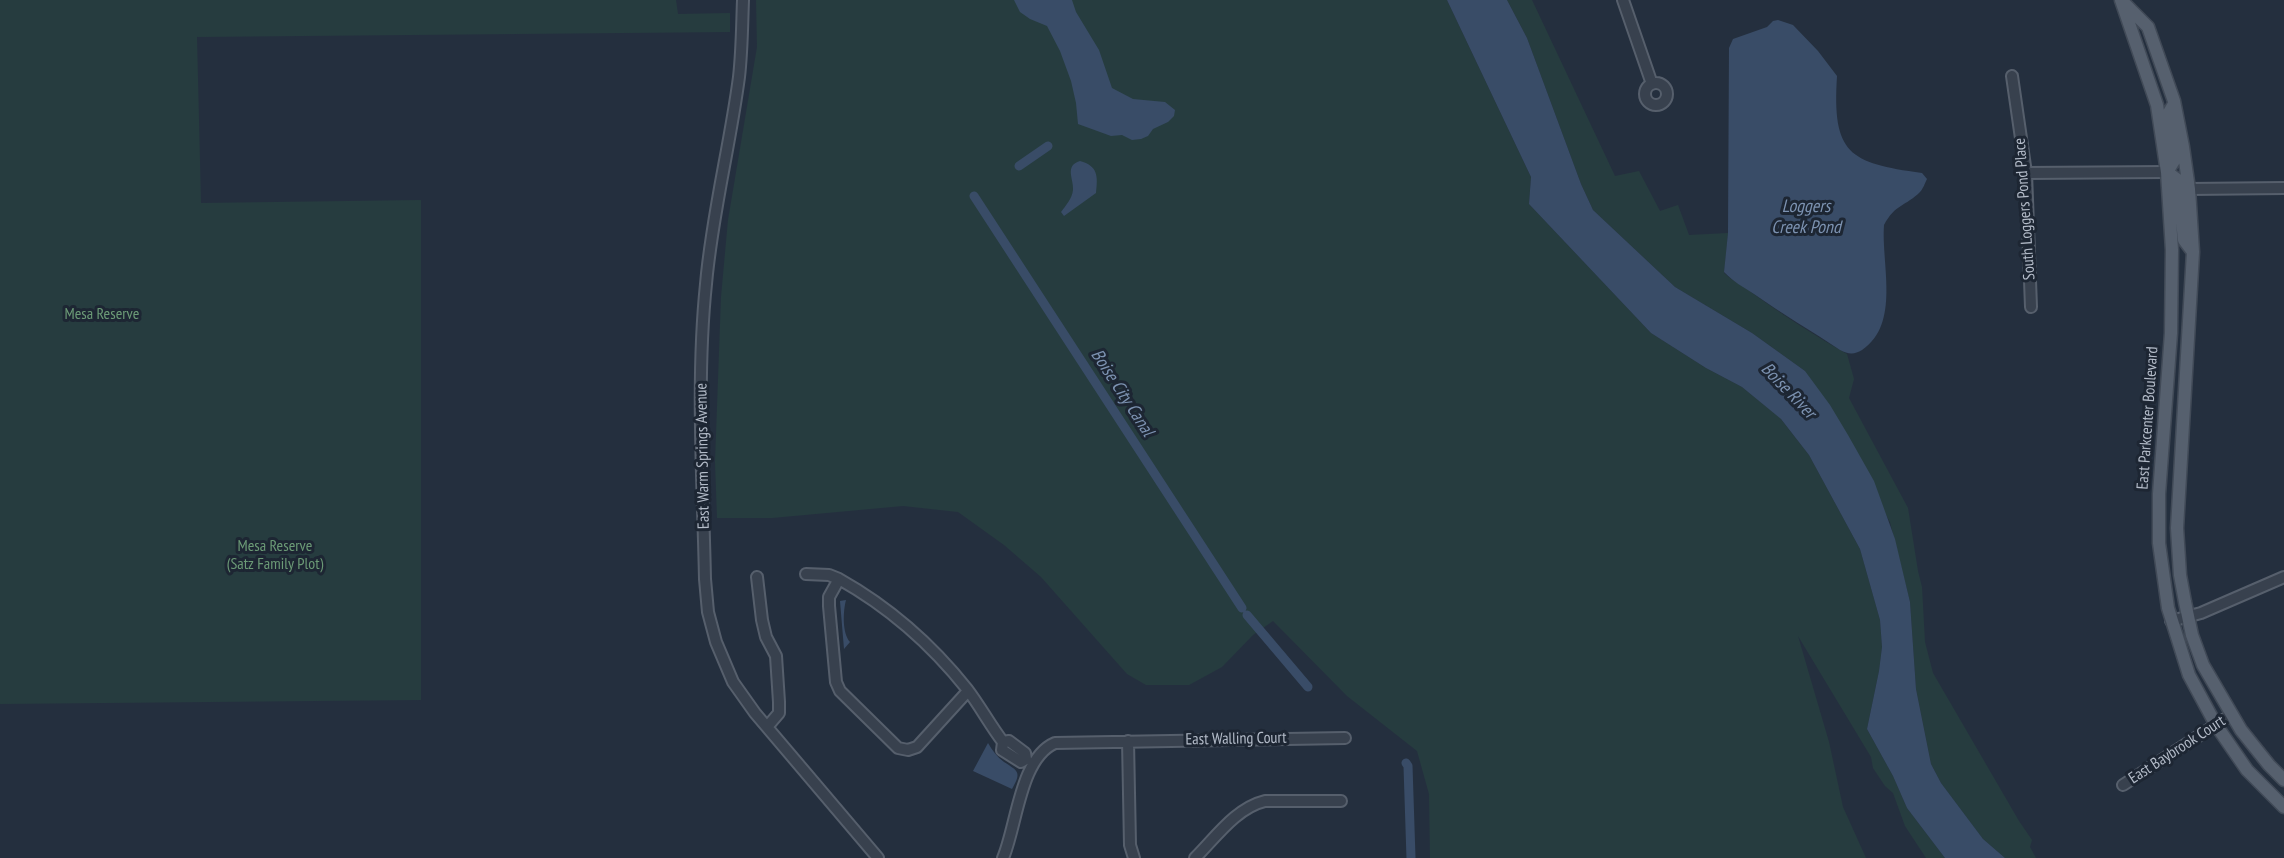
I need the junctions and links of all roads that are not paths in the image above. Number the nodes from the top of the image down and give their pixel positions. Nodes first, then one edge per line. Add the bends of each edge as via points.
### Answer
1 (743, 0) edge
2 (1623, 0) edge
3 (2121, 1) edge
4 (2012, 76) dead end
5 (1652, 84) dead end
6 (2174, 104) junction
7 (2167, 172) junction
8 (2026, 173) junction
9 (2284, 188) edge
10 (2189, 189) junction
11 (2193, 252) junction
12 (2031, 308) dead end
13 (806, 574) dead end
14 (757, 577) dead end
15 (2284, 577) edge
16 (839, 579) junction
17 (2188, 618) junction
18 (2171, 621) junction
19 (968, 691) junction
20 (2231, 715) junction
21 (2216, 725) junction
22 (767, 727) junction
23 (1344, 738) dead end
24 (1128, 741) junction
25 (1030, 761) junction
26 (2284, 780) edge
27 (2123, 785) dead end
28 (1341, 801) dead end
29 (2284, 807) edge
30 (878, 858) edge
31 (1003, 858) edge
32 (1134, 858) edge
33 (1195, 858) edge

1 - 22 street, East Warm Springs Avenue via 739,79 709,253 704,314 705,579 708,612 720,652 733,682
2 - 5 street
3 - 6 main road, East Parkcenter Boulevard via 2148,27
3 - 7 main road, East Parkcenter Boulevard via 2157,105
4 - 8 street, South Loggers Pond Place
6 - 7 main road via 2167,116 2175,159
6 - 10 main road, East Parkcenter Boulevard
7 - 8 street
7 - 11 main road via 2178,180 2184,240
7 - 18 main road, East Parkcenter Boulevard via 2172,250 2171,333 2159,533
8 - 12 street, South Loggers Pond Place
9 - 10 street
10 - 11 main road, East Parkcenter Boulevard
11 - 17 main road, East Parkcenter Boulevard via 2177,528
13 - 16 street
14 - 22 street via 766,637 776,656 780,702 779,713
15 - 17 street
16 - 19 street via 873,600 920,638
16 - 19 street via 829,597 836,682 846,698 898,748 916,747
17 - 18 street
17 - 20 main road, East Parkcenter Boulevard via 2203,665
18 - 21 main road, East Parkcenter Boulevard via 2189,675
19 - 25 street via 1003,742 1002,750 1021,762
20 - 21 street, East Baybrook Court
20 - 26 main road, East Parkcenter Boulevard
21 - 27 street, East Baybrook Court
21 - 29 main road, East Parkcenter Boulevard via 2247,770
22 - 30 street, East Warm Springs Avenue
23 - 24 street, East Walling Court
24 - 25 street, East Walling Court via 1055,743
24 - 32 street via 1130,845
25 - 31 street
28 - 33 street via 1255,804 1239,814

